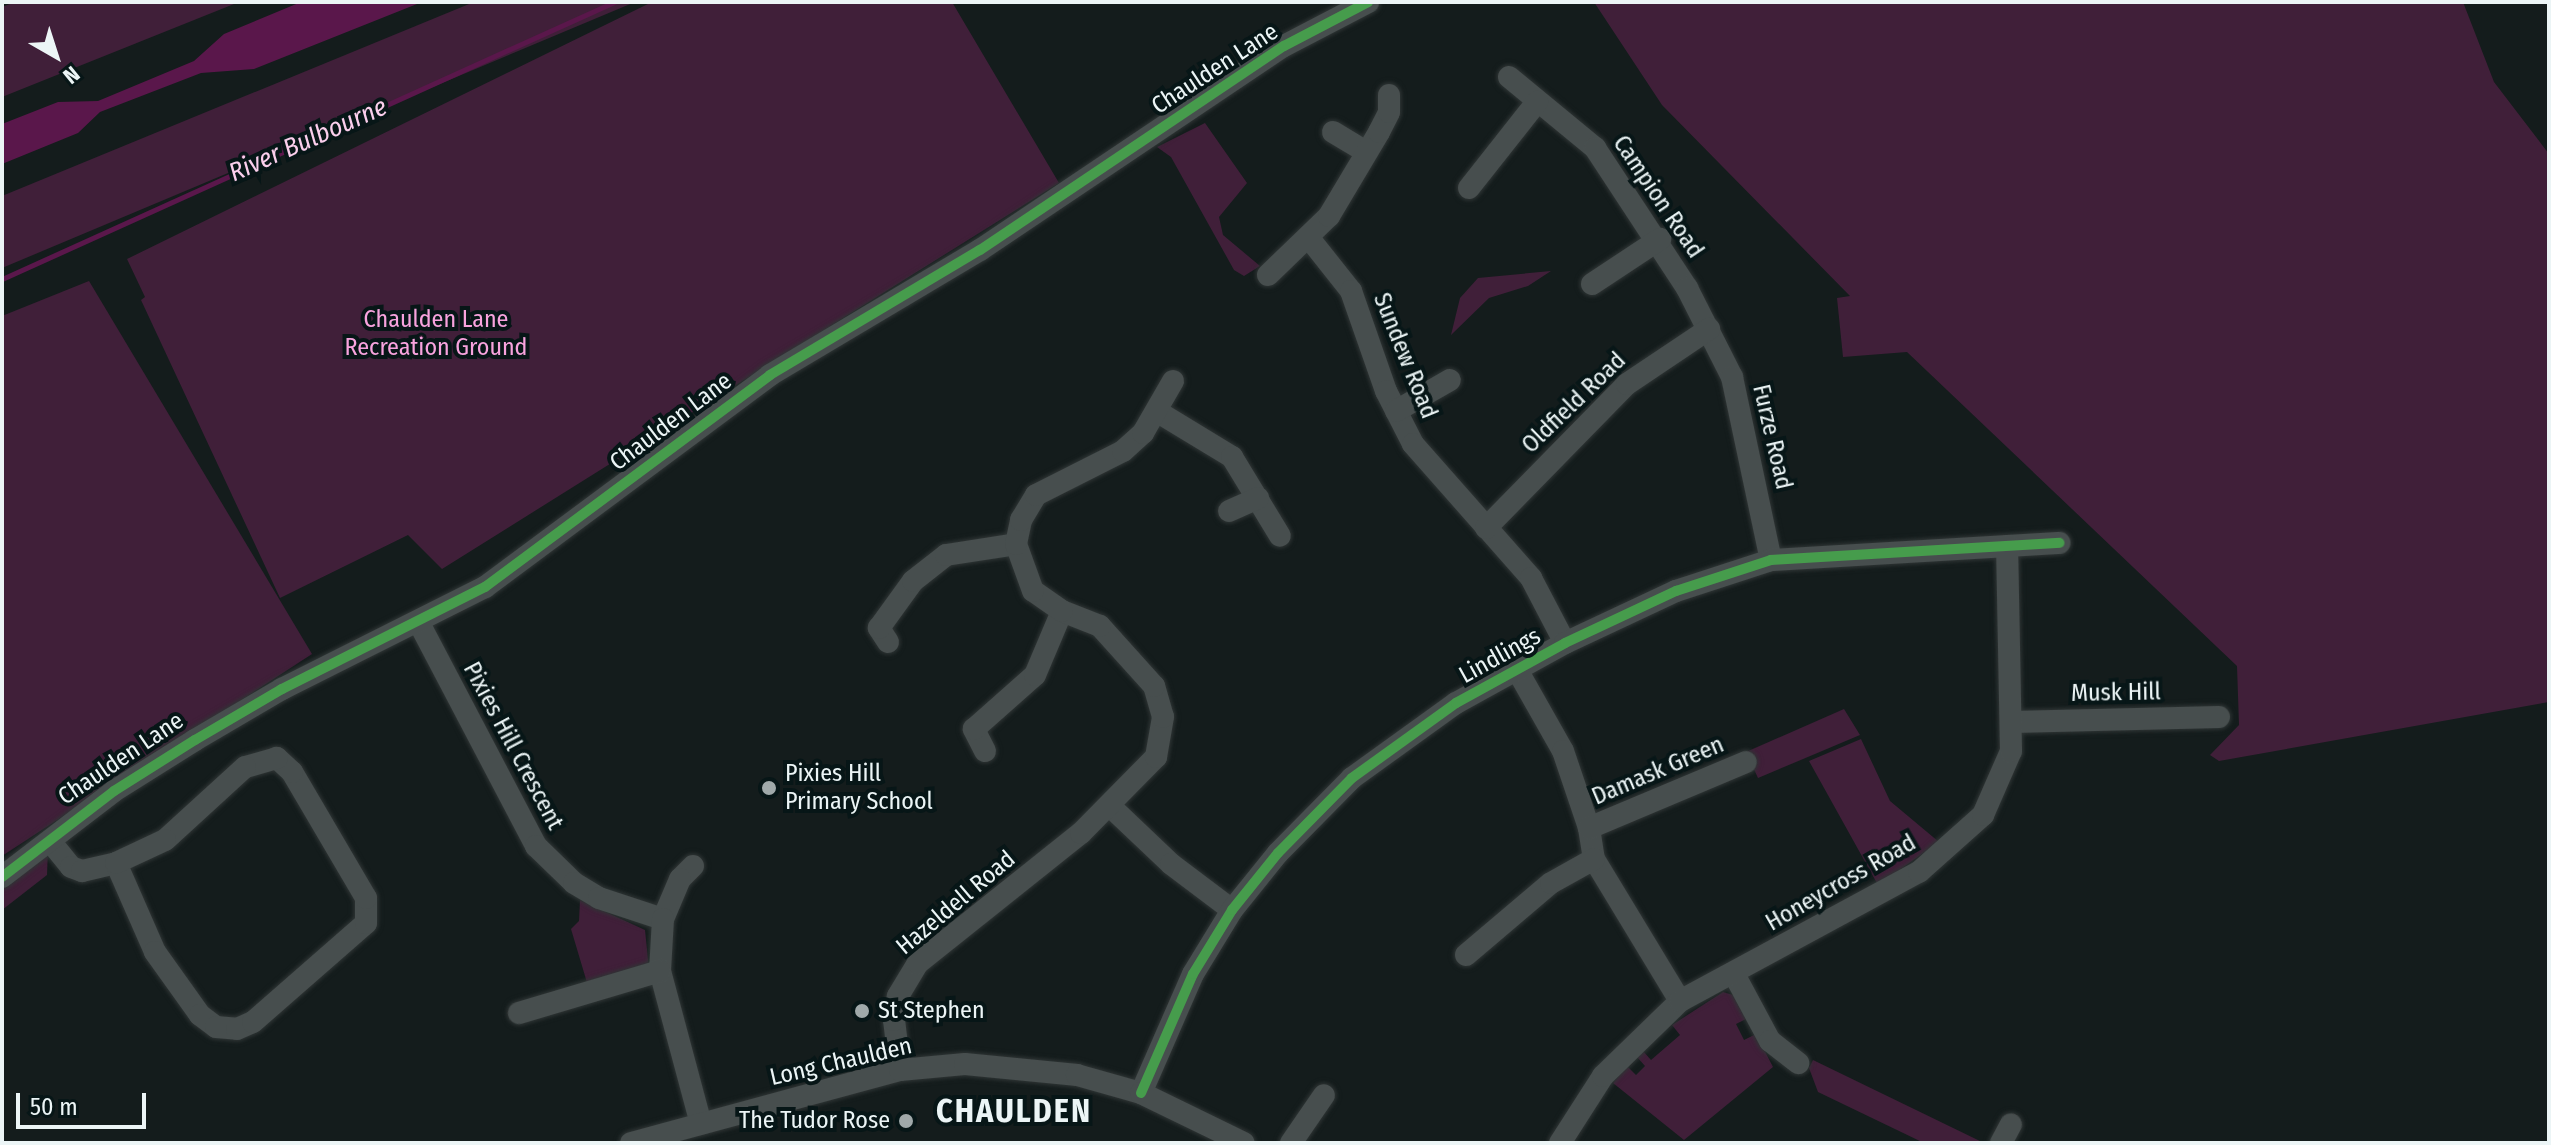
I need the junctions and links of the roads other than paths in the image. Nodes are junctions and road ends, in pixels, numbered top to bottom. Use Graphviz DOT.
graph roads {
  1 [pos="1368,2"];
  2 [pos="1509,77"];
  3 [pos="1389,95"];
  4 [pos="1537,102"];
  5 [pos="1333,132"];
  6 [pos="1366,152"];
  7 [pos="1469,188"];
  8 [pos="1309,238"];
  9 [pos="1660,239"];
  10 [pos="1268,275"];
  11 [pos="1592,284"];
  12 [pos="1709,329"];
  13 [pos="1450,380"];
  14 [pos="1173,381"];
  15 [pos="1396,411"];
  16 [pos="1158,412"];
  17 [pos="1258,498"];
  18 [pos="1229,511"];
  19 [pos="1486,528"];
  20 [pos="1280,536"];
  21 [pos="2059,543"];
  22 [pos="1016,544"];
  23 [pos="2007,546"];
  24 [pos="1771,560"];
  25 [pos="1062,611"];
  26 [pos="419,623"];
  27 [pos="888,642"];
  28 [pos="1565,643"];
  29 [pos="1516,668"];
  30 [pos="2219,717"];
  31 [pos="2013,722"];
  32 [pos="985,751"];
  33 [pos="1746,762"];
  34 [pos="1111,807"];
  35 [pos="1589,828"];
  36 [pos="50,841"];
  37 [pos="1594,859"];
  38 [pos="116,863"];
  39 [pos="693,866"];
  40 [pos="2,877"];
  41 [pos="1232,910"];
  42 [pos="663,919"];
  43 [pos="1466,955"];
  44 [pos="660,971"];
  45 [pos="1734,974"];
  46 [pos="1680,1001"];
  47 [pos="519,1013"];
  48 [pos="1798,1063"];
  49 [pos="900,1070"];
  50 [pos="1141,1093"];
  51 [pos="1324,1095"];
  52 [pos="701,1124"];
  53 [pos="657,1140"];
  54 [pos="631,1143"];
  55 [pos="1244,1143"];
  56 [pos="1291,1143"];
  57 [pos="1560,1143"];
  1 -- 26 [label="street, Chaulden Lane"];
  2 -- 4 [label="street, Campion Road"];
  3 -- 6 [label="street"];
  4 -- 7 [label="street"];
  4 -- 9 [label="street, Campion Road"];
  5 -- 6 [label="street"];
  6 -- 8 [label="street"];
  8 -- 10 [label="street"];
  8 -- 15 [label="street, Sundew Road"];
  9 -- 11 [label="street"];
  9 -- 12 [label="street, Campion Road"];
  12 -- 19 [label="street, Oldfield Road"];
  12 -- 24 [label="street, Furze Road"];
  13 -- 15 [label="street"];
  14 -- 16 [label="street"];
  15 -- 19 [label="street, Sundew Road"];
  16 -- 17 [label="street"];
  16 -- 22 [label="street"];
  17 -- 18 [label="street"];
  17 -- 20 [label="street"];
  19 -- 28 [label="street, Sundew Road"];
  21 -- 23 [label="street, Lindlings"];
  22 -- 25 [label="street, Hazeldell Road"];
  22 -- 27 [label="street"];
  23 -- 24 [label="street, Lindlings"];
  23 -- 31 [label="street, Honeycross Road"];
  24 -- 28 [label="street, Lindlings"];
  25 -- 32 [label="street"];
  25 -- 34 [label="street, Hazeldell Road"];
  26 -- 36 [label="street, Chaulden Lane"];
  26 -- 42 [label="street, Pixies Hill Crescent"];
  28 -- 29 [label="street, Lindlings"];
  29 -- 35 [label="street"];
  29 -- 41 [label="street, Lindlings"];
  30 -- 31 [label="street, Musk Hill"];
  31 -- 45 [label="street, Honeycross Road"];
  33 -- 35 [label="street, Damask Green"];
  34 -- 41 [label="street"];
  34 -- 49 [label="street, Hazeldell Road"];
  35 -- 37 [label="street"];
  36 -- 38 [label="street"];
  36 -- 40 [label="street, Chaulden Lane"];
  37 -- 43 [label="street"];
  37 -- 46 [label="street"];
  38 -- 38 [label="street"];
  39 -- 42 [label="street"];
  41 -- 50 [label="street, Lindlings"];
  42 -- 44 [label="street"];
  44 -- 47 [label="street"];
  44 -- 52 [label="street"];
  45 -- 46 [label="street, Honeycross Road"];
  45 -- 48 [label="street"];
  46 -- 57 [label="street, Honeycross Road"];
  49 -- 50 [label="street, Long Chaulden"];
  49 -- 52 [label="street, Long Chaulden"];
  50 -- 55 [label="street, Long Chaulden"];
  51 -- 56 [label="street"];
  52 -- 53 [label="street, Long Chaulden"];
  53 -- 54 [label="street, Long Chaulden"];
}
